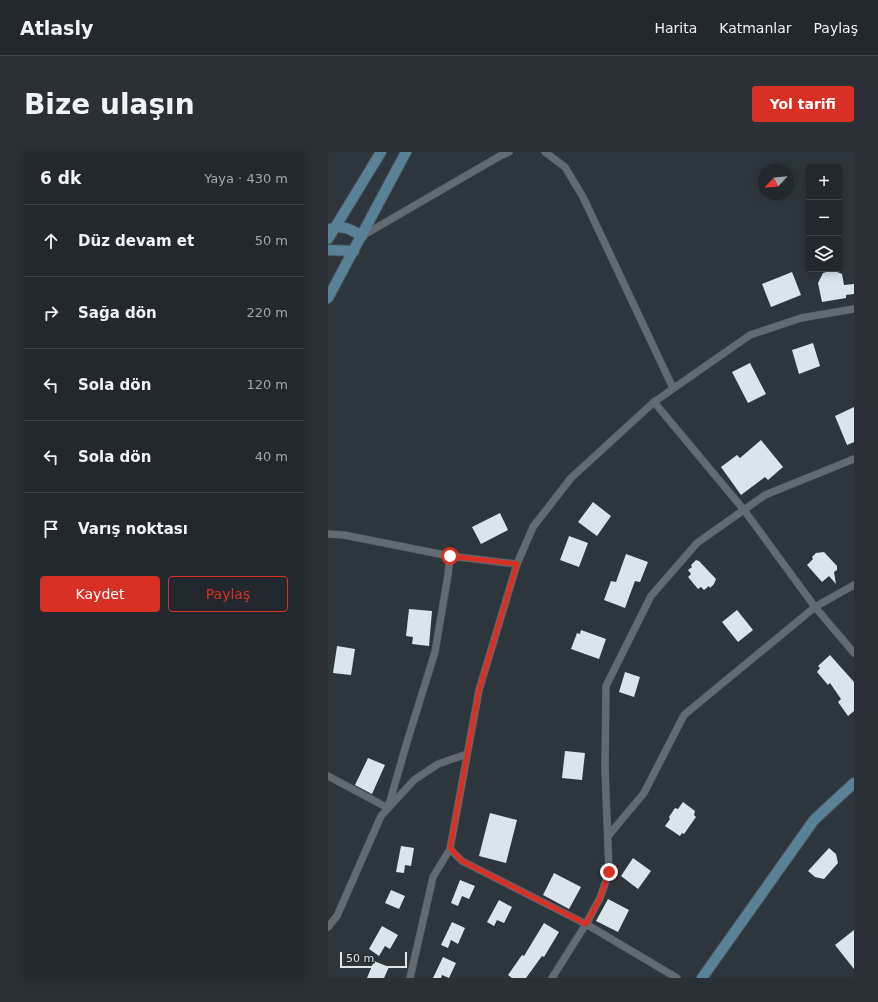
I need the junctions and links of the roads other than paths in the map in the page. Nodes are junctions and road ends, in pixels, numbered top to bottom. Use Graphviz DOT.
graph roads {
  1 [pos="381,152"];
  2 [pos="406,152"];
  3 [pos="509,152"];
  4 [pos="545,152"];
  5 [pos="332,229"];
  6 [pos="362,236"];
  7 [pos="328,239"];
  8 [pos="328,250"];
  9 [pos="354,251"];
  10 [pos="328,298"];
  11 [pos="854,309"];
  12 [pos="673,388"];
  13 [pos="654,402"];
  14 [pos="854,459"];
  15 [pos="744,510"];
  16 [pos="328,534"];
  17 [pos="450,556"];
  18 [pos="517,564"];
  19 [pos="854,585"];
  20 [pos="816,606"];
  21 [pos="854,653"];
  22 [pos="467,754"];
  23 [pos="328,776"];
  24 [pos="854,784"];
  25 [pos="388,808"];
  26 [pos="608,836"];
  27 [pos="450,848"];
  28 [pos="586,924"];
  29 [pos="328,927"];
  30 [pos="410,978"];
  31 [pos="552,978"];
  32 [pos="677,978"];
  33 [pos="702,978"];
  1 -- 5 [label="street"];
  2 -- 6 [label="street"];
  3 -- 6 [label="street"];
  4 -- 12 [label="street"];
  5 -- 6 [label="street"];
  5 -- 7 [label="street"];
  6 -- 9 [label="street"];
  8 -- 9 [label="street"];
  9 -- 10 [label="street"];
  11 -- 12 [label="street"];
  12 -- 13 [label="street"];
  13 -- 15 [label="street"];
  13 -- 18 [label="street"];
  14 -- 15 [label="street"];
  15 -- 20 [label="street"];
  15 -- 26 [label="street"];
  16 -- 17 [label="street"];
  17 -- 18 [label="street"];
  17 -- 25 [label="street"];
  18 -- 22 [label="street"];
  19 -- 20 [label="street"];
  20 -- 21 [label="street"];
  20 -- 26 [label="street"];
  22 -- 25 [label="street"];
  22 -- 27 [label="street"];
  23 -- 25 [label="street"];
  24 -- 33 [label="street"];
  25 -- 29 [label="street"];
  26 -- 28 [label="street"];
  27 -- 28 [label="street"];
  27 -- 30 [label="street"];
  28 -- 31 [label="street"];
  28 -- 32 [label="street"];
}
